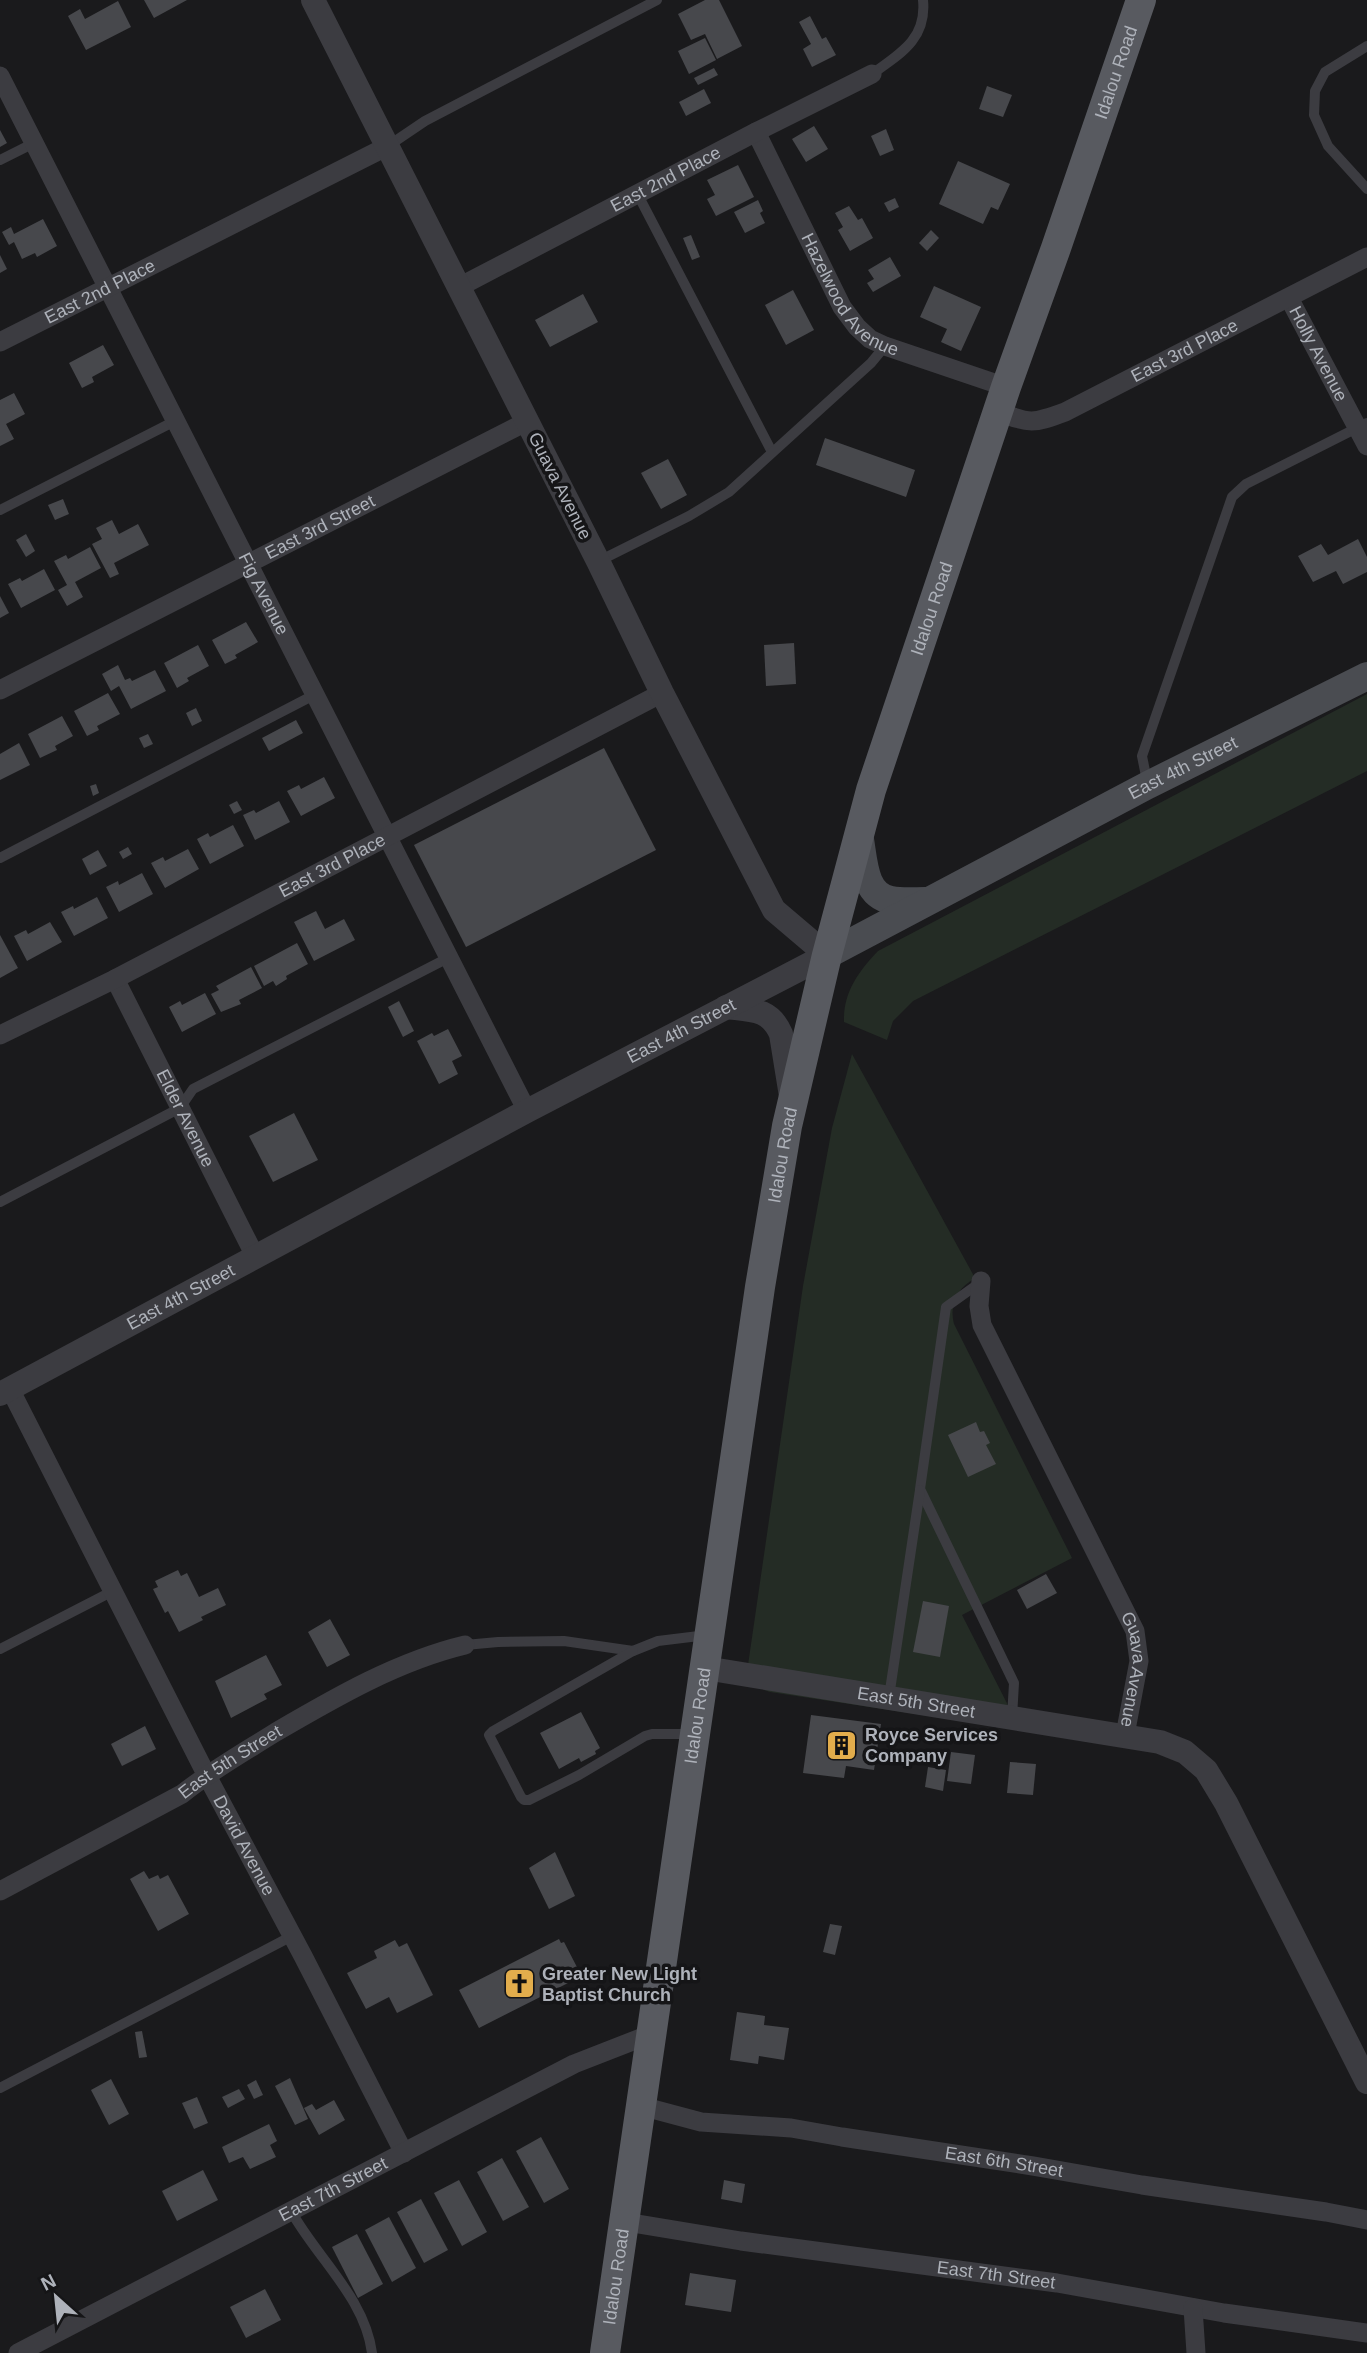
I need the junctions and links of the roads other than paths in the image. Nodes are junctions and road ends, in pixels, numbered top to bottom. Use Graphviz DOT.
graph roads {
  1 [pos="313,0"];
  2 [pos="657,0"];
  3 [pos="923,0"];
  4 [pos="1141,0"];
  5 [pos="1367,46"];
  6 [pos="872,74"];
  7 [pos="0,76"];
  8 [pos="756,132"];
  9 [pos="34,143"];
  10 [pos="388,146"];
  11 [pos="0,160"];
  12 [pos="1367,189"];
  13 [pos="638,194"];
  14 [pos="1367,257"];
  15 [pos="107,287"];
  16 [pos="459,287"];
  17 [pos="1289,298"];
  18 [pos="0,342"];
  19 [pos="885,346"];
  20 [pos="1002,400"];
  21 [pos="175,421"];
  22 [pos="528,421"];
  23 [pos="1362,425"];
  24 [pos="1367,446"];
  25 [pos="772,452"];
  26 [pos="0,510"];
  27 [pos="598,561"];
  28 [pos="248,564"];
  29 [pos="1367,676"];
  30 [pos="0,690"];
  31 [pos="662,693"];
  32 [pos="314,695"];
  33 [pos="1148,785"];
  34 [pos="859,834"];
  35 [pos="386,837"];
  36 [pos="0,858"];
  37 [pos="928,901"];
  38 [pos="827,955"];
  39 [pos="448,958"];
  40 [pos="114,978"];
  41 [pos="726,1007"];
  42 [pos="0,1035"];
  43 [pos="792,1104"];
  44 [pos="180,1108"];
  45 [pos="527,1111"];
  46 [pos="0,1202"];
  47 [pos="256,1258"];
  48 [pos="981,1281"];
  49 [pos="5,1391"];
  50 [pos="920,1489"];
  51 [pos="113,1591"];
  52 [pos="709,1635"];
  53 [pos="466,1645"];
  54 [pos="0,1649"];
  55 [pos="633,1651"];
  56 [pos="705,1668"];
  57 [pos="889,1697"];
  58 [pos="1012,1717"];
  59 [pos="696,1734"];
  60 [pos="1125,1735"];
  61 [pos="206,1774"];
  62 [pos="0,1891"];
  63 [pos="292,1936"];
  64 [pos="651,2034"];
  65 [pos="1367,2082"];
  66 [pos="0,2088"];
  67 [pos="641,2106"];
  68 [pos="404,2153"];
  69 [pos="291,2211"];
  70 [pos="1367,2220"];
  71 [pos="625,2222"];
  72 [pos="1193,2308"];
  73 [pos="1367,2333"];
  74 [pos="18,2353"];
  75 [pos="372,2353"];
  76 [pos="606,2353"];
  77 [pos="1196,2353"];
  1 -- 10 [label="street, Guava Avenue"];
  2 -- 10 [label="lane"];
  3 -- 6 [label="lane"];
  4 -- 20 [label="main road, Idalou Road"];
  5 -- 12 [label="lane"];
  6 -- 8 [label="street, East 2nd Place"];
  7 -- 9 [label="street, Fig Avenue"];
  8 -- 13 [label="street, East 2nd Place"];
  8 -- 19 [label="street, Hazelwood Avenue"];
  9 -- 11 [label="lane"];
  9 -- 15 [label="street, Fig Avenue"];
  10 -- 15 [label="street, East 2nd Place"];
  10 -- 16 [label="street, Guava Avenue"];
  13 -- 16 [label="street, East 2nd Place"];
  13 -- 25 [label="lane"];
  14 -- 17 [label="street, East 3rd Place"];
  15 -- 18 [label="street, East 2nd Place"];
  15 -- 21 [label="street, Fig Avenue"];
  16 -- 22 [label="street, Guava Avenue"];
  17 -- 20 [label="street, East 3rd Place"];
  17 -- 23 [label="street, Holly Avenue"];
  19 -- 20 [label="street, Hazelwood Avenue"];
  19 -- 25 [label="lane"];
  20 -- 34 [label="main road, Idalou Road"];
  21 -- 26 [label="lane"];
  21 -- 28 [label="street, Fig Avenue"];
  22 -- 27 [label="street, Guava Avenue"];
  22 -- 28 [label="street, East 3rd Street"];
  23 -- 24 [label="street, Holly Avenue"];
  23 -- 33 [label="lane"];
  25 -- 27 [label="lane"];
  27 -- 31 [label="street, Guava Avenue"];
  28 -- 30 [label="street, East 3rd Street"];
  28 -- 32 [label="street, Fig Avenue"];
  29 -- 33 [label="main road, East 4th Street"];
  31 -- 35 [label="street, East 3rd Place"];
  31 -- 38 [label="street, Guava Avenue"];
  32 -- 35 [label="street, Fig Avenue"];
  32 -- 36 [label="lane"];
  33 -- 37 [label="main road, East 4th Street"];
  34 -- 37 [label="main road"];
  34 -- 38 [label="main road, Idalou Road"];
  35 -- 39 [label="street, Fig Avenue"];
  35 -- 40 [label="street, East 3rd Place"];
  37 -- 38 [label="main road, East 4th Street"];
  38 -- 41 [label="street, East 4th Street"];
  38 -- 43 [label="main road, Idalou Road"];
  39 -- 44 [label="lane"];
  39 -- 45 [label="street, Fig Avenue"];
  40 -- 42 [label="street, East 3rd Place"];
  40 -- 44 [label="street, Elder Avenue"];
  41 -- 43 [label="street"];
  41 -- 45 [label="street, East 4th Street"];
  43 -- 52 [label="main road, Idalou Road"];
  44 -- 46 [label="lane"];
  44 -- 47 [label="street, Elder Avenue"];
  45 -- 47 [label="street, East 4th Street"];
  47 -- 49 [label="street, East 4th Street"];
  48 -- 50 [label="lane"];
  48 -- 60 [label="street, Guava Avenue"];
  49 -- 51 [label="street, David Avenue"];
  50 -- 57 [label="lane"];
  50 -- 58 [label="lane"];
  51 -- 54 [label="lane"];
  51 -- 61 [label="street, David Avenue"];
  52 -- 55 [label="lane"];
  52 -- 56 [label="main road, Idalou Road"];
  53 -- 55 [label="lane"];
  53 -- 61 [label="street, East 5th Street"];
  55 -- 59 [label="lane"];
  56 -- 57 [label="street, East 5th Street"];
  56 -- 59 [label="main road, Idalou Road"];
  57 -- 58 [label="street, East 5th Street"];
  58 -- 60 [label="street, East 5th Street"];
  59 -- 64 [label="main road, Idalou Road"];
  60 -- 65 [label="street, Guava Avenue"];
  61 -- 62 [label="street, East 5th Street"];
  61 -- 63 [label="street, David Avenue"];
  63 -- 66 [label="lane"];
  63 -- 68 [label="street, David Avenue"];
  64 -- 67 [label="main road, Idalou Road"];
  64 -- 68 [label="street, East 7th Street"];
  67 -- 70 [label="street, East 6th Street"];
  67 -- 71 [label="main road, Idalou Road"];
  68 -- 69 [label="street, East 7th Street"];
  69 -- 74 [label="street, East 7th Street"];
  69 -- 75 [label="lane"];
  71 -- 72 [label="street, East 7th Street"];
  71 -- 76 [label="main road, Idalou Road"];
  72 -- 73 [label="street, East 7th Street"];
  72 -- 77 [label="street"];
}
